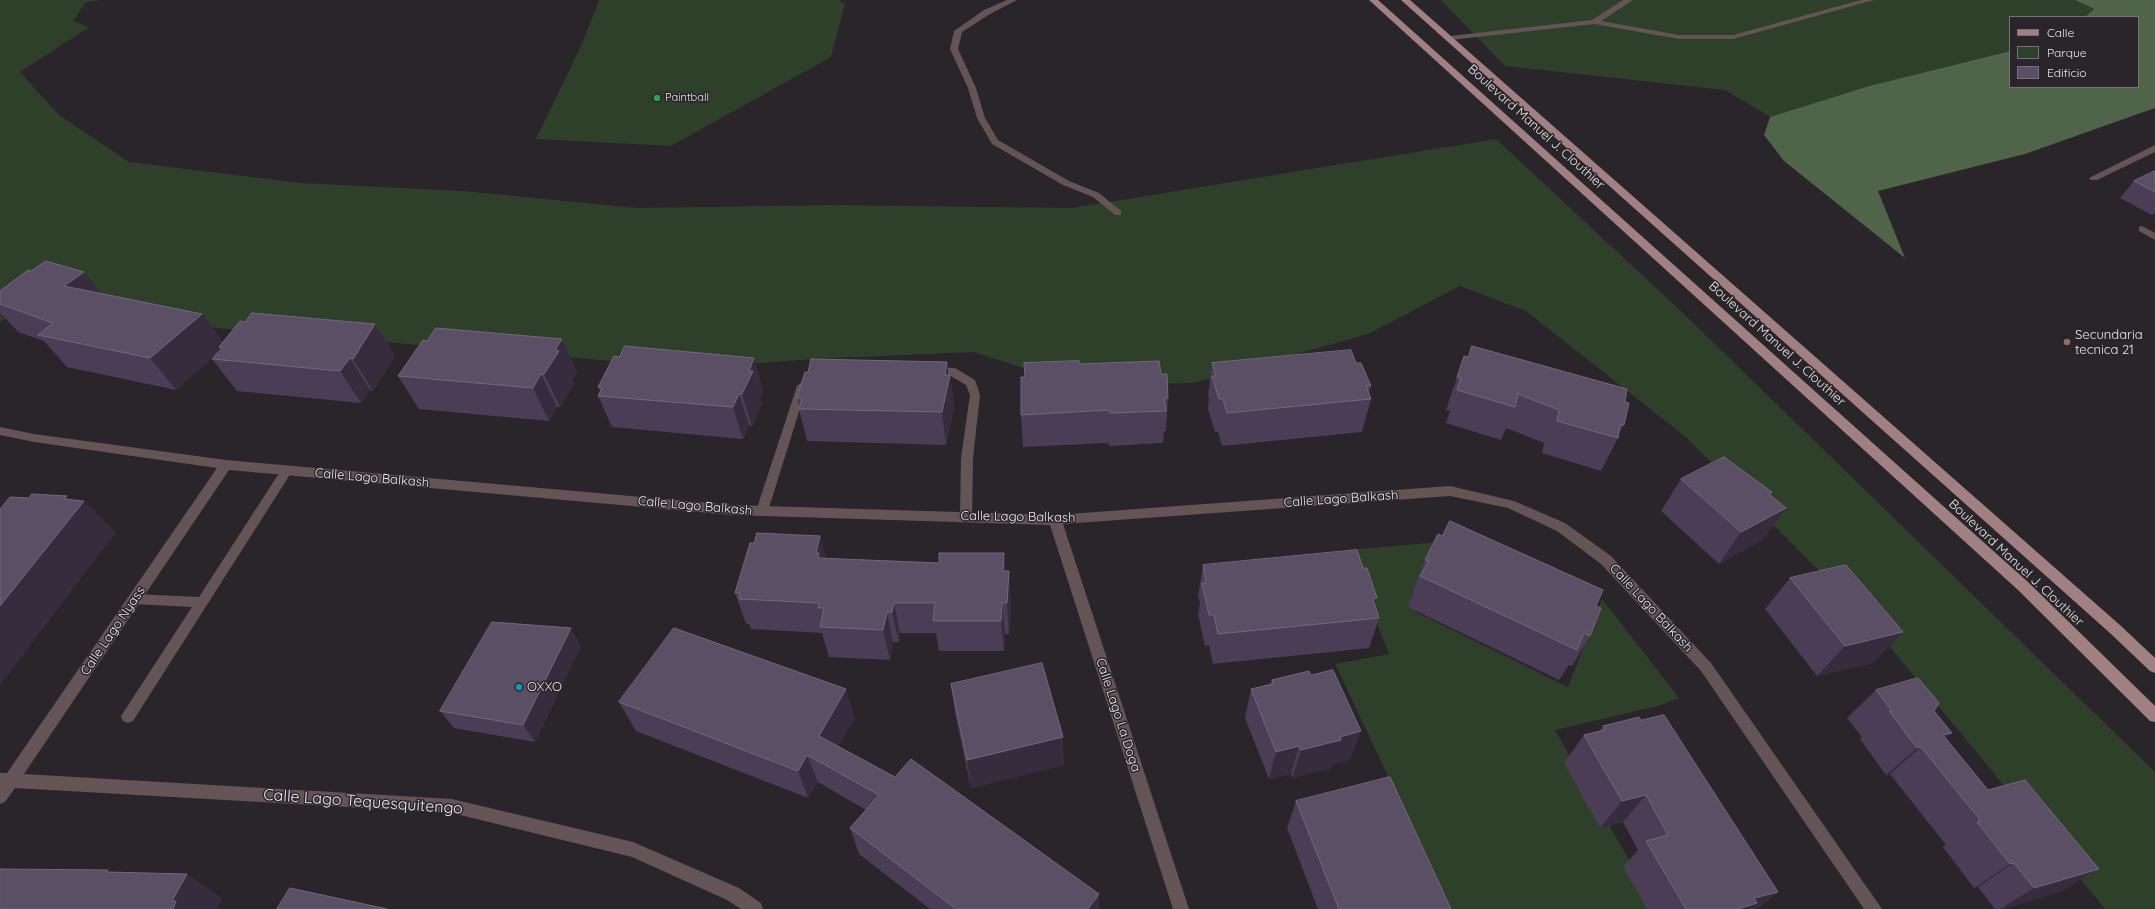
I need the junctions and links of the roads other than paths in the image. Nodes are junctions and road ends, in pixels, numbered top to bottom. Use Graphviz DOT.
graph roads {
  1 [pos="1013,0"];
  2 [pos="1373,0"];
  3 [pos="1405,0"];
  4 [pos="1629,0"];
  5 [pos="1870,0"];
  6 [pos="1594,22"];
  7 [pos="1450,38"];
  8 [pos="2155,148"];
  9 [pos="2094,178"];
  10 [pos="1118,213"];
  11 [pos="2142,229"];
  12 [pos="2155,237"];
  13 [pos="920,370"];
  14 [pos="811,378"];
  15 [pos="0,431"];
  16 [pos="226,465"];
  17 [pos="287,470"];
  18 [pos="762,511"];
  19 [pos="966,517"];
  20 [pos="1055,520"];
  21 [pos="134,599"];
  22 [pos="203,602"];
  23 [pos="2155,667"];
  24 [pos="2155,716"];
  25 [pos="128,717"];
  26 [pos="5,780"];
  27 [pos="0,797"];
  28 [pos="755,909"];
  29 [pos="1181,909"];
  30 [pos="1874,909"];
  1 -- 10 [label="lane"];
  2 -- 24 [label="main road, Boulevard Manuel J. Clouthier"];
  3 -- 7 [label="main road, Boulevard Manuel J. Clouthier"];
  4 -- 6 [label="street"];
  5 -- 6 [label="street"];
  6 -- 7 [label="street"];
  7 -- 23 [label="main road, Boulevard Manuel J. Clouthier"];
  8 -- 9 [label="street"];
  11 -- 12 [label="lane"];
  13 -- 19 [label="lane"];
  14 -- 18 [label="lane"];
  15 -- 16 [label="street, Calle Lago Balkash"];
  16 -- 17 [label="street, Calle Lago Balkash"];
  16 -- 21 [label="street, Calle Lago Nyass"];
  17 -- 18 [label="street, Calle Lago Balkash"];
  17 -- 22 [label="lane"];
  18 -- 19 [label="street, Calle Lago Balkash"];
  19 -- 20 [label="street, Calle Lago Balkash"];
  20 -- 29 [label="street, Calle Lago La Doga"];
  20 -- 30 [label="street, Calle Lago Balkash"];
  21 -- 22 [label="lane"];
  21 -- 26 [label="street, Calle Lago Nyass"];
  22 -- 25 [label="lane"];
  26 -- 27 [label="street, Calle Lago Nyass"];
  26 -- 28 [label="street, Calle Lago Tequesquitengo"];
}
